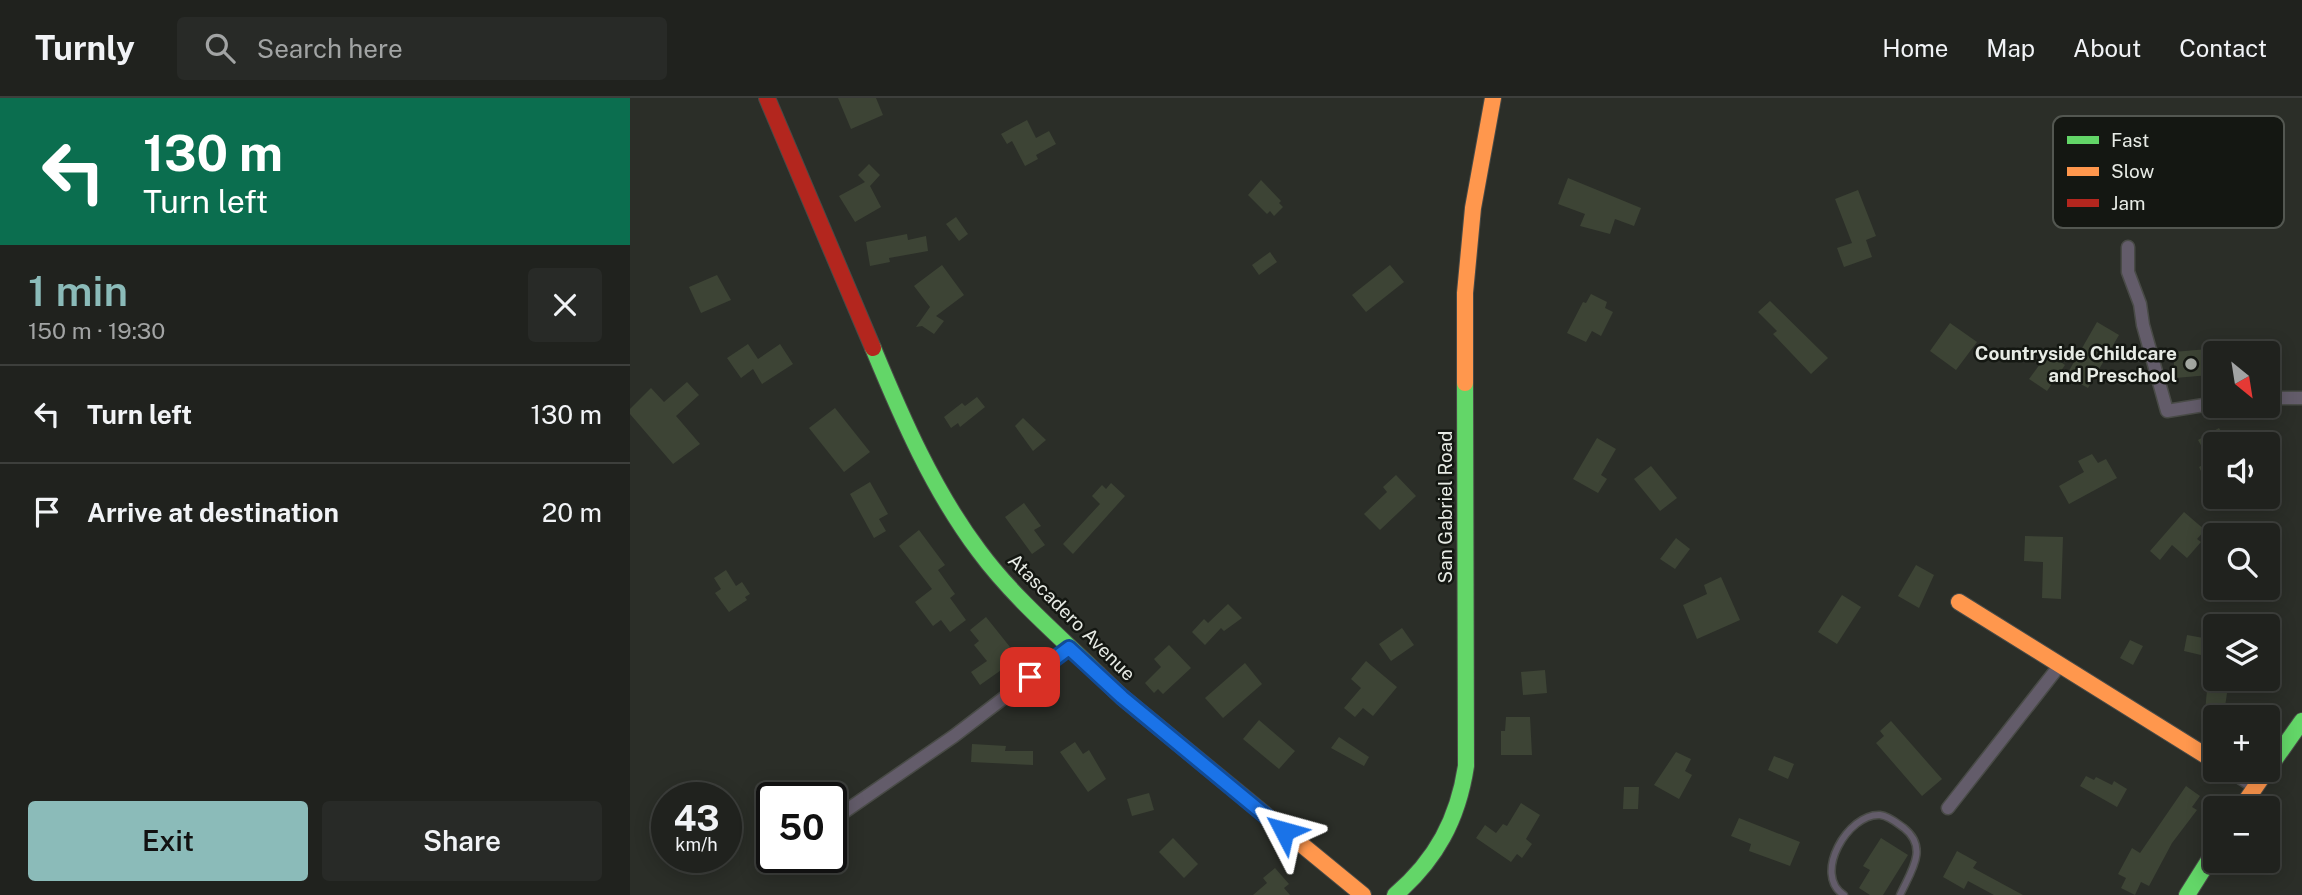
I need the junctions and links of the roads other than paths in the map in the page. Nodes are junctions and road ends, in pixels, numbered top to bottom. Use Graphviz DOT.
graph roads {
  1 [pos="767,98"];
  2 [pos="1493,98"];
  3 [pos="2128,247"];
  4 [pos="2280,398"];
  5 [pos="2302,398"];
  6 [pos="2203,405"];
  7 [pos="1959,602"];
  8 [pos="1069,648"];
  9 [pos="2060,665"];
  10 [pos="2302,721"];
  11 [pos="2280,753"];
  12 [pos="2203,754"];
  13 [pos="2247,782"];
  14 [pos="2259,782"];
  15 [pos="2255,787"];
  16 [pos="2249,796"];
  17 [pos="1948,807"];
  18 [pos="847,810"];
  19 [pos="2203,870"];
  20 [pos="1363,895"];
  21 [pos="1395,895"];
  22 [pos="1844,895"];
  23 [pos="1900,895"];
  24 [pos="2187,895"];
  1 -- 8 [label="street, Atascadero Avenue"];
  2 -- 21 [label="street, San Gabriel Road"];
  3 -- 6 [label="street"];
  4 -- 5 [label="street"];
  7 -- 9 [label="street"];
  8 -- 18 [label="street"];
  8 -- 20 [label="street, Atascadero Avenue"];
  9 -- 12 [label="street"];
  9 -- 17 [label="street"];
  10 -- 11 [label="street"];
  13 -- 15 [label="street"];
  14 -- 15 [label="street"];
  15 -- 16 [label="street"];
  19 -- 24 [label="street"];
  22 -- 23 [label="lane"];
}
